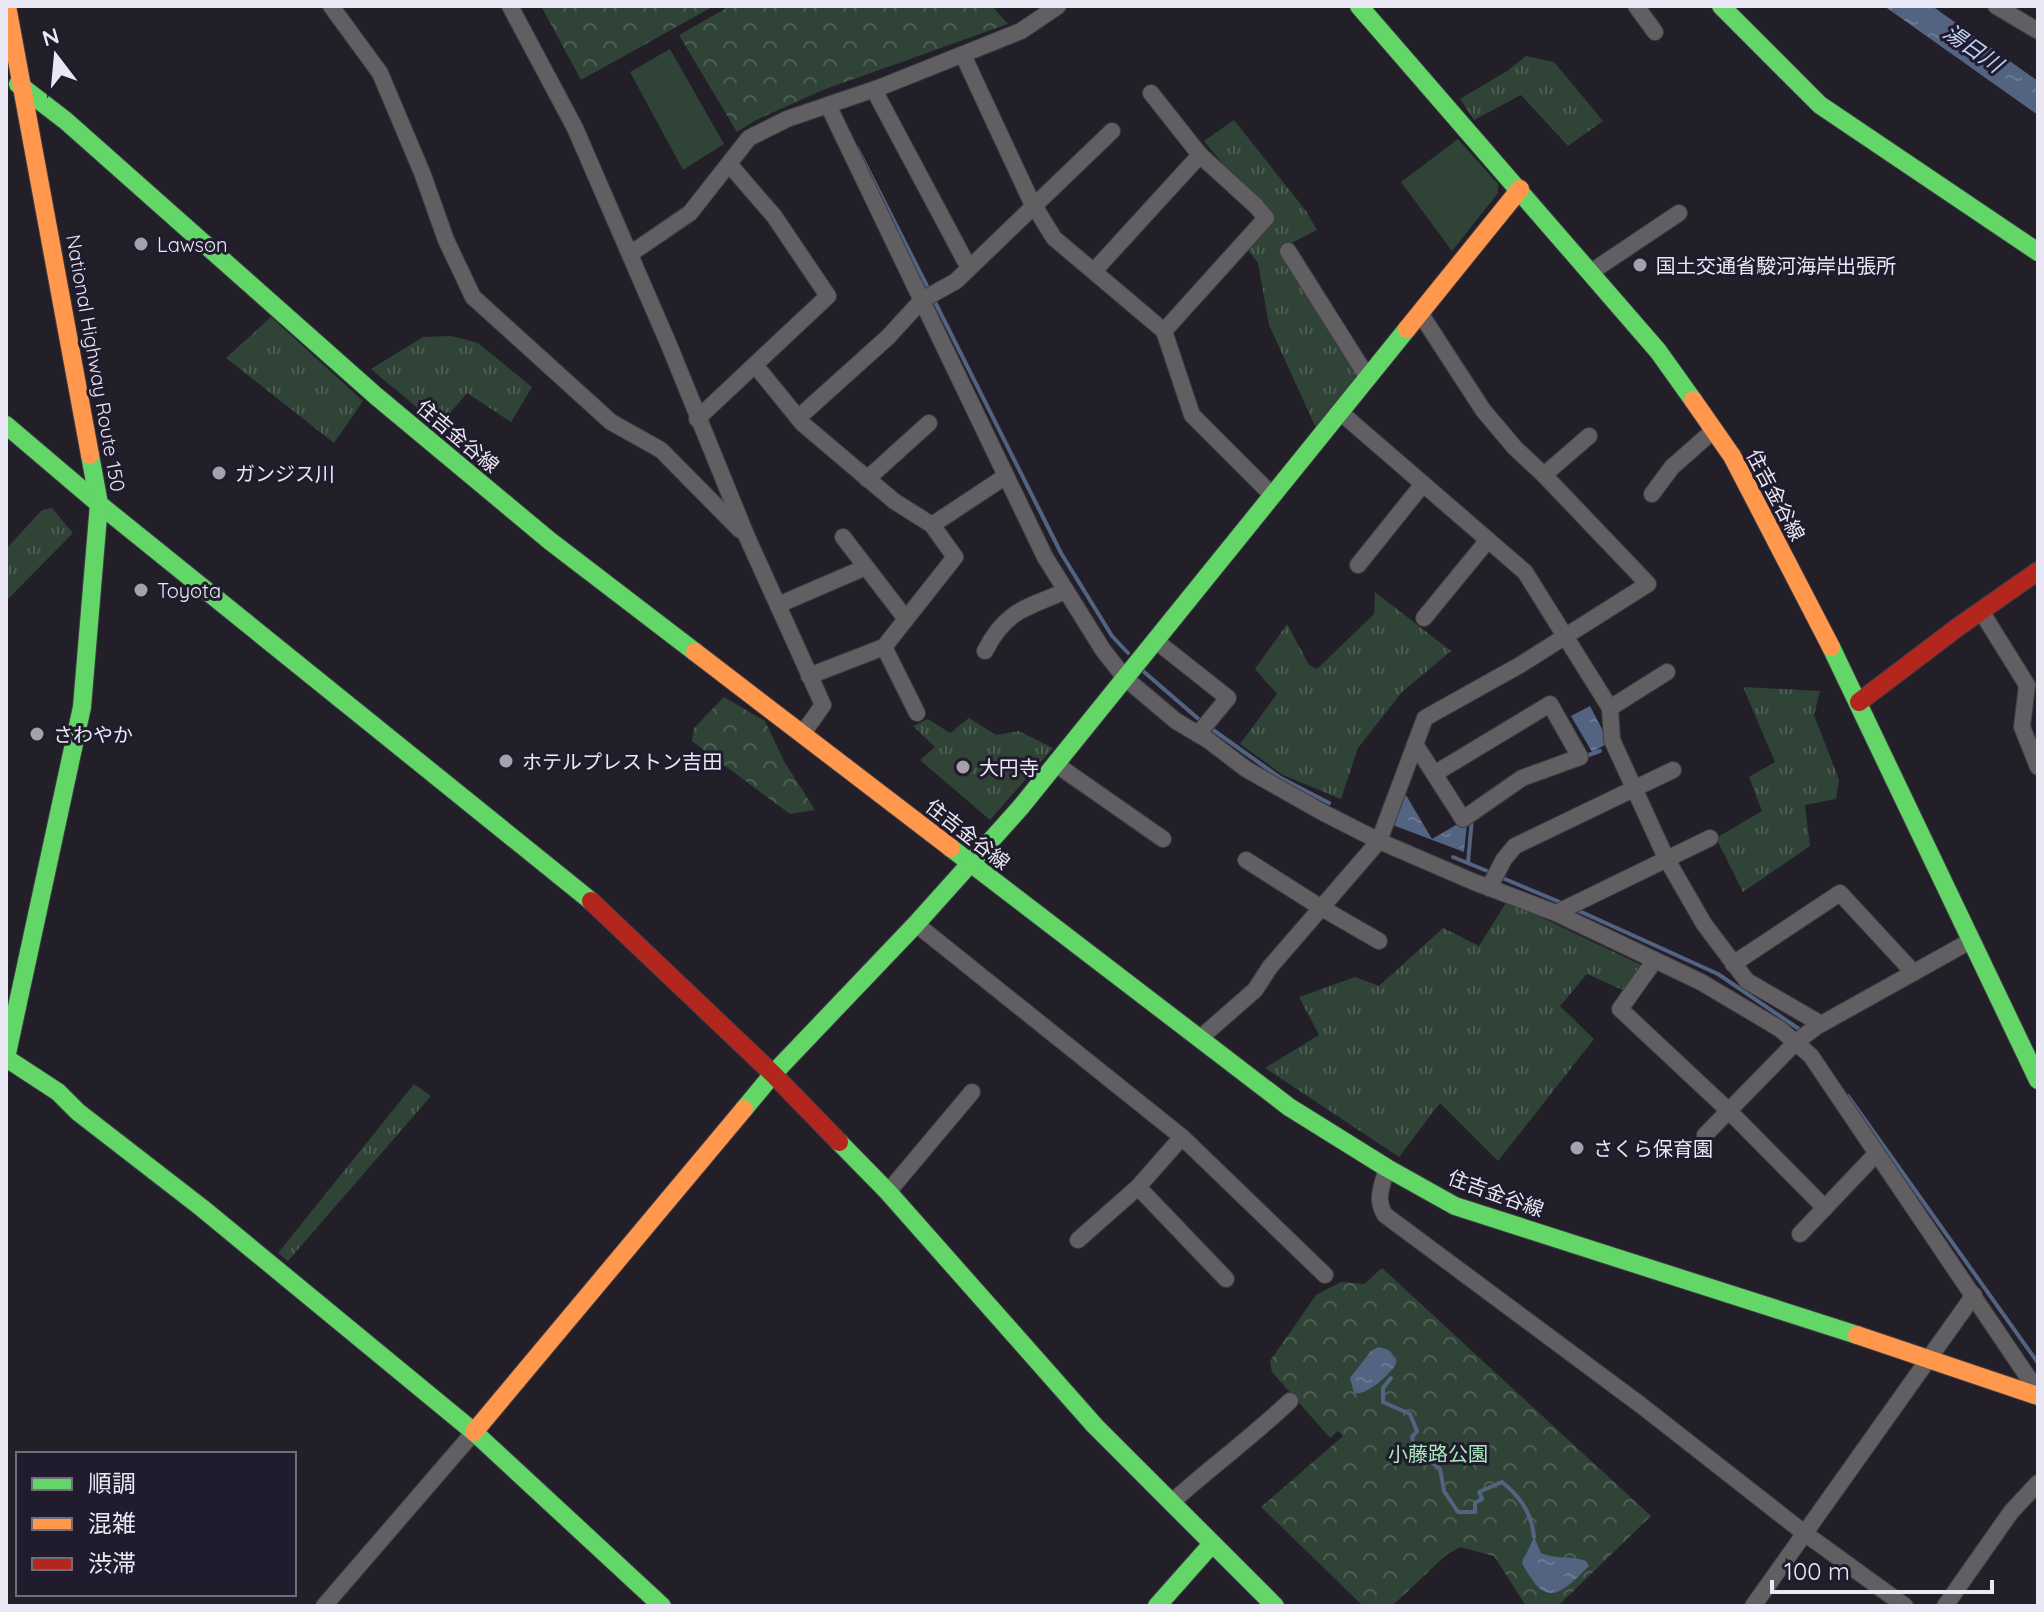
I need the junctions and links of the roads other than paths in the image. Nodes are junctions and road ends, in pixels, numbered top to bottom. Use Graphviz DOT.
graph roads {
  1 [pos="7,6"];
  2 [pos="331,6"];
  3 [pos="510,6"];
  4 [pos="1058,6"];
  5 [pos="1359,6"];
  6 [pos="1636,6"];
  7 [pos="1721,6"];
  8 [pos="1996,6"];
  9 [pos="2038,31"];
  10 [pos="1655,32"];
  11 [pos="963,55"];
  12 [pos="6,74"];
  13 [pos="23,88"];
  14 [pos="874,90"];
  15 [pos="1151,93"];
  16 [pos="828,105"];
  17 [pos="1112,131"];
  18 [pos="1200,155"];
  19 [pos="729,164"];
  20 [pos="1520,189"];
  21 [pos="1034,205"];
  22 [pos="1679,213"];
  23 [pos="1288,251"];
  24 [pos="2038,252"];
  25 [pos="630,254"];
  26 [pos="969,268"];
  27 [pos="1094,271"];
  28 [pos="1591,272"];
  29 [pos="922,300"];
  30 [pos="1420,313"];
  31 [pos="1164,331"];
  32 [pos="755,365"];
  33 [pos="1368,378"];
  34 [pos="1340,412"];
  35 [pos="798,418"];
  36 [pos="697,419"];
  37 [pos="929,423"];
  38 [pos="6,425"];
  39 [pos="1714,430"];
  40 [pos="1589,436"];
  41 [pos="1544,475"];
  42 [pos="1006,476"];
  43 [pos="867,479"];
  44 [pos="1423,484"];
  45 [pos="1652,494"];
  46 [pos="1273,496"];
  47 [pos="99,504"];
  48 [pos="932,525"];
  49 [pos="747,537"];
  50 [pos="843,537"];
  51 [pos="1488,540"];
  52 [pos="1358,565"];
  53 [pos="866,567"];
  54 [pos="2038,571"];
  55 [pos="1066,591"];
  56 [pos="778,605"];
  57 [pos="1981,611"];
  58 [pos="1424,618"];
  59 [pos="906,619"];
  60 [pos="1564,638"];
  61 [pos="1156,641"];
  62 [pos="884,647"];
  63 [pos="985,651"];
  64 [pos="1667,672"];
  65 [pos="809,676"];
  66 [pos="1125,678"];
  67 [pos="1859,702"];
  68 [pos="1610,708"];
  69 [pos="917,713"];
  70 [pos="1201,730"];
  71 [pos="803,733"];
  72 [pos="1415,744"];
  73 [pos="1057,765"];
  74 [pos="2038,767"];
  75 [pos="1673,770"];
  76 [pos="1434,774"];
  77 [pos="1634,789"];
  78 [pos="1710,838"];
  79 [pos="1163,839"];
  80 [pos="1379,841"];
  81 [pos="1666,858"];
  82 [pos="1246,860"];
  83 [pos="970,864"];
  84 [pos="1490,886"];
  85 [pos="1320,907"];
  86 [pos="1557,912"];
  87 [pos="916,924"];
  88 [pos="1972,940"];
  89 [pos="1379,941"];
  90 [pos="1655,960"];
  91 [pos="1733,964"];
  92 [pos="1913,972"];
  93 [pos="1818,1026"];
  94 [pos="1199,1039"];
  95 [pos="1798,1040"];
  96 [pos="6,1058"];
  97 [pos="773,1074"];
  98 [pos="2038,1080"];
  99 [pos="972,1092"];
  100 [pos="1729,1111"];
  101 [pos="1705,1135"];
  102 [pos="1182,1137"];
  103 [pos="1876,1154"];
  104 [pos="1387,1168"];
  105 [pos="1138,1187"];
  106 [pos="888,1192"];
  107 [pos="1825,1208"];
  108 [pos="1800,1234"];
  109 [pos="1078,1240"];
  110 [pos="1325,1275"];
  111 [pos="1226,1279"];
  112 [pos="1974,1295"];
  113 [pos="1930,1358"];
  114 [pos="2038,1394"];
  115 [pos="1290,1401"];
  116 [pos="474,1432"];
  117 [pos="2038,1483"];
  118 [pos="1172,1502"];
  119 [pos="1803,1532"];
  120 [pos="1212,1544"];
  121 [pos="324,1606"];
  122 [pos="662,1606"];
  123 [pos="1157,1606"];
  124 [pos="1275,1606"];
  125 [pos="1753,1606"];
  126 [pos="1905,1606"];
  127 [pos="1945,1606"];
  1 -- 13 [label="main road, National Highway Route 150"];
  2 -- 49 [label="street"];
  3 -- 25 [label="street"];
  4 -- 11 [label="street"];
  5 -- 20 [label="main road, 住吉金谷線"];
  6 -- 10 [label="street"];
  7 -- 24 [label="main road"];
  8 -- 9 [label="street"];
  11 -- 14 [label="street"];
  11 -- 21 [label="street"];
  12 -- 13 [label="main road, 住吉金谷線"];
  13 -- 47 [label="main road, National Highway Route 150"];
  13 -- 71 [label="main road, 住吉金谷線"];
  14 -- 16 [label="street"];
  14 -- 26 [label="street"];
  15 -- 18 [label="street"];
  16 -- 19 [label="street"];
  16 -- 29 [label="street"];
  17 -- 21 [label="street"];
  18 -- 27 [label="street"];
  18 -- 31 [label="street"];
  19 -- 25 [label="street"];
  19 -- 32 [label="street"];
  20 -- 28 [label="main road, 住吉金谷線"];
  20 -- 30 [label="main road"];
  21 -- 26 [label="street"];
  21 -- 27 [label="street"];
  22 -- 28 [label="street"];
  23 -- 33 [label="street"];
  25 -- 36 [label="street"];
  26 -- 29 [label="street"];
  27 -- 31 [label="street"];
  28 -- 39 [label="main road, 住吉金谷線"];
  29 -- 35 [label="street"];
  29 -- 42 [label="street"];
  30 -- 33 [label="main road"];
  30 -- 41 [label="street"];
  31 -- 46 [label="street"];
  32 -- 35 [label="street"];
  32 -- 36 [label="street"];
  33 -- 34 [label="main road"];
  34 -- 44 [label="street"];
  34 -- 46 [label="main road"];
  35 -- 43 [label="street"];
  36 -- 49 [label="street"];
  37 -- 43 [label="street"];
  38 -- 47 [label="main road"];
  39 -- 45 [label="street"];
  39 -- 67 [label="main road, 住吉金谷線"];
  40 -- 41 [label="street"];
  41 -- 60 [label="street"];
  42 -- 48 [label="street"];
  42 -- 55 [label="street"];
  43 -- 48 [label="street"];
  44 -- 51 [label="street"];
  44 -- 52 [label="street"];
  46 -- 61 [label="main road"];
  47 -- 96 [label="main road, National Highway Route 150"];
  47 -- 97 [label="main road"];
  48 -- 59 [label="street"];
  49 -- 56 [label="street"];
  50 -- 53 [label="street"];
  51 -- 58 [label="street"];
  51 -- 60 [label="street"];
  53 -- 56 [label="street"];
  53 -- 59 [label="street"];
  54 -- 57 [label="main road"];
  55 -- 63 [label="street"];
  55 -- 66 [label="street"];
  56 -- 65 [label="street"];
  57 -- 67 [label="main road"];
  57 -- 74 [label="street"];
  59 -- 62 [label="street"];
  60 -- 68 [label="street"];
  60 -- 72 [label="street"];
  61 -- 66 [label="main road"];
  61 -- 70 [label="street"];
  62 -- 65 [label="street"];
  62 -- 69 [label="street"];
  64 -- 68 [label="street"];
  65 -- 71 [label="street"];
  66 -- 70 [label="street"];
  66 -- 73 [label="main road"];
  67 -- 88 [label="main road, 住吉金谷線"];
  68 -- 77 [label="street"];
  70 -- 80 [label="street"];
  71 -- 83 [label="main road, 住吉金谷線"];
  72 -- 76 [label="street"];
  72 -- 80 [label="street"];
  73 -- 79 [label="street"];
  73 -- 83 [label="main road"];
  75 -- 77 [label="street"];
  76 -- 76 [label="street"];
  77 -- 81 [label="street"];
  77 -- 84 [label="street"];
  78 -- 81 [label="street"];
  80 -- 84 [label="street"];
  80 -- 85 [label="street"];
  81 -- 86 [label="street"];
  81 -- 91 [label="street"];
  82 -- 85 [label="street"];
  83 -- 87 [label="main road"];
  83 -- 94 [label="main road, 住吉金谷線"];
  84 -- 86 [label="street"];
  85 -- 89 [label="street"];
  85 -- 94 [label="street"];
  86 -- 90 [label="street"];
  87 -- 97 [label="main road"];
  87 -- 102 [label="street"];
  88 -- 92 [label="street"];
  88 -- 98 [label="main road, 住吉金谷線"];
  90 -- 95 [label="street"];
  90 -- 100 [label="street"];
  91 -- 92 [label="street"];
  91 -- 93 [label="street"];
  92 -- 93 [label="street"];
  93 -- 95 [label="street"];
  94 -- 104 [label="main road, 住吉金谷線"];
  95 -- 100 [label="street"];
  95 -- 103 [label="street"];
  96 -- 116 [label="main road"];
  97 -- 106 [label="main road"];
  97 -- 116 [label="main road"];
  99 -- 106 [label="street"];
  100 -- 101 [label="street"];
  100 -- 107 [label="street"];
  102 -- 105 [label="street"];
  102 -- 110 [label="street"];
  103 -- 107 [label="street"];
  103 -- 112 [label="street"];
  104 -- 113 [label="main road, 住吉金谷線"];
  104 -- 119 [label="street"];
  105 -- 109 [label="street"];
  105 -- 111 [label="street"];
  106 -- 118 [label="main road"];
  107 -- 108 [label="street"];
  112 -- 113 [label="street"];
  112 -- 114 [label="street"];
  113 -- 114 [label="main road, 住吉金谷線"];
  113 -- 119 [label="street"];
  115 -- 118 [label="street"];
  116 -- 121 [label="street"];
  116 -- 122 [label="main road"];
  117 -- 127 [label="street"];
  118 -- 120 [label="main road"];
  119 -- 125 [label="street"];
  119 -- 126 [label="street"];
  120 -- 123 [label="main road"];
  120 -- 124 [label="main road"];
}
